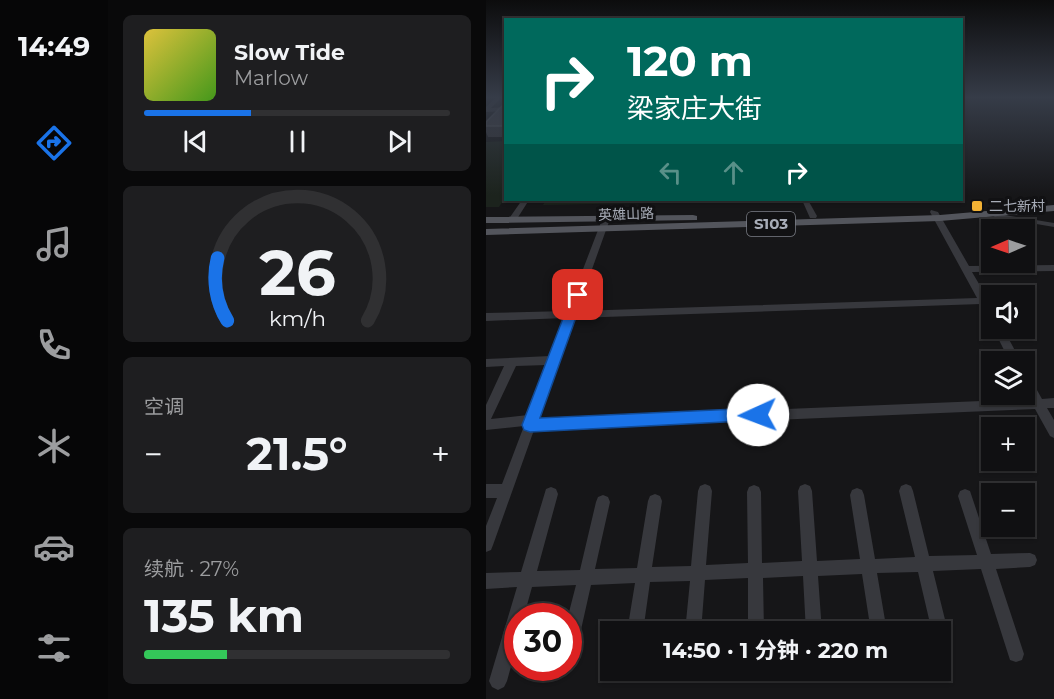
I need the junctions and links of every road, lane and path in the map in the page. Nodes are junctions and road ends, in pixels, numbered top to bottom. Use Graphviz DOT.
graph roads {
  1 [pos="524,201"];
  2 [pos="806,201"];
  3 [pos="1054,201"];
  4 [pos="1054,208"];
  5 [pos="937,215"];
  6 [pos="995,215"];
  7 [pos="813,216"];
  8 [pos="486,220"];
  9 [pos="512,220"];
  10 [pos="604,224"];
  11 [pos="1054,225"];
  12 [pos="486,232"];
  13 [pos="1054,268"];
  14 [pos="966,269"];
  15 [pos="981,296"];
  16 [pos="981,301"];
  17 [pos="571,314"];
  18 [pos="486,317"];
  19 [pos="554,360"];
  20 [pos="512,362"];
  21 [pos="486,363"];
  22 [pos="1035,397"];
  23 [pos="1054,403"];
  24 [pos="1039,404"];
  25 [pos="486,417"];
  26 [pos="531,423"];
  27 [pos="486,425"];
  28 [pos="1054,432"];
  29 [pos="506,490"];
  30 [pos="486,491"];
  31 [pos="705,491"];
  32 [pos="805,491"];
  33 [pos="906,491"];
  34 [pos="754,492"];
  35 [pos="551,494"];
  36 [pos="857,495"];
  37 [pos="964,496"];
  38 [pos="655,501"];
  39 [pos="603,502"];
  40 [pos="486,545"];
  41 [pos="1030,560"];
  42 [pos="985,562"];
  43 [pos="924,564"];
  44 [pos="869,566"];
  45 [pos="810,568"];
  46 [pos="756,571"];
  47 [pos="697,573"];
  48 [pos="643,575"];
  49 [pos="585,577"];
  50 [pos="528,579"];
  51 [pos="486,581"];
  52 [pos="579,603"];
  53 [pos="637,621"];
  54 [pos="694,621"];
  55 [pos="756,621"];
  56 [pos="813,621"];
  57 [pos="877,621"];
  58 [pos="937,621"];
  59 [pos="1016,654"];
  60 [pos="498,681"];
  1 -- 9 [label="street"];
  2 -- 7 [label="street"];
  3 -- 5 [label="main road, 英雄山路 / S103"];
  4 -- 6 [label="main road, 英雄山路 / S103"];
  5 -- 6 [label="main road, 英雄山路 / S103"];
  5 -- 7 [label="main road, 英雄山路 / S103"];
  5 -- 10 [label="main road, 英雄山路 / S103"];
  5 -- 14 [label="street"];
  6 -- 11 [label="street"];
  7 -- 10 [label="main road, 英雄山路 / S103"];
  8 -- 9 [label="main road, 英雄山路 / S103"];
  9 -- 10 [label="main road, 英雄山路 / S103"];
  10 -- 12 [label="main road, 英雄山路 / S103"];
  10 -- 17 [label="street"];
  13 -- 14 [label="street"];
  14 -- 15 [label="street"];
  16 -- 17 [label="street"];
  17 -- 18 [label="street"];
  17 -- 19 [label="street"];
  19 -- 20 [label="street"];
  19 -- 26 [label="street"];
  20 -- 21 [label="street"];
  20 -- 25 [label="street"];
  22 -- 24 [label="street"];
  23 -- 24 [label="street"];
  24 -- 26 [label="street"];
  24 -- 28 [label="street"];
  26 -- 27 [label="street"];
  26 -- 29 [label="street"];
  29 -- 30 [label="street"];
  29 -- 40 [label="street"];
  31 -- 47 [label="street"];
  32 -- 45 [label="street"];
  33 -- 43 [label="street"];
  34 -- 46 [label="street"];
  35 -- 50 [label="street"];
  36 -- 44 [label="street"];
  37 -- 42 [label="street"];
  38 -- 48 [label="street"];
  39 -- 49 [label="street"];
  41 -- 42 [label="street"];
  42 -- 43 [label="street"];
  42 -- 59 [label="street"];
  43 -- 44 [label="street"];
  43 -- 58 [label="street"];
  44 -- 45 [label="street"];
  44 -- 57 [label="street"];
  45 -- 46 [label="street"];
  45 -- 56 [label="street"];
  46 -- 47 [label="street"];
  46 -- 55 [label="street"];
  47 -- 48 [label="street"];
  47 -- 54 [label="street"];
  48 -- 49 [label="street"];
  48 -- 53 [label="street"];
  49 -- 50 [label="street"];
  49 -- 52 [label="street"];
  50 -- 51 [label="street"];
  50 -- 60 [label="street"];
}
